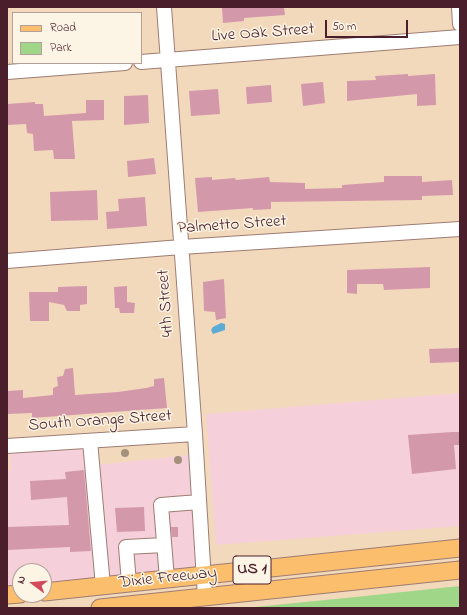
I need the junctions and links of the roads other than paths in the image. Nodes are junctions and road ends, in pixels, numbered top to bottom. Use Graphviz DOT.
graph roads {
  1 [pos="164,7"];
  2 [pos="459,7"];
  3 [pos="460,24"];
  4 [pos="460,37"];
  5 [pos="168,60"];
  6 [pos="142,62"];
  7 [pos="112,64"];
  8 [pos="7,72"];
  9 [pos="460,229"];
  10 [pos="181,247"];
  11 [pos="7,261"];
  12 [pos="195,434"];
  13 [pos="90,441"];
  14 [pos="7,446"];
  15 [pos="199,502"];
  16 [pos="164,545"];
  17 [pos="460,548"];
  18 [pos="460,570"];
  19 [pos="202,575"];
  20 [pos="167,579"];
  21 [pos="129,583"];
  22 [pos="103,586"];
  23 [pos="52,591"];
  24 [pos="205,597"];
  25 [pos="100,608"];
  1 -- 5 [label="street, 4th Street"];
  2 -- 3 [label="street"];
  4 -- 5 [label="street, Live Oak Street"];
  5 -- 6 [label="street, Live Oak Street"];
  5 -- 10 [label="street, 4th Street"];
  7 -- 8 [label="street"];
  9 -- 10 [label="street, Palmetto Street"];
  10 -- 11 [label="street, Palmetto Street"];
  10 -- 12 [label="street, 4th Street"];
  12 -- 13 [label="street, South Orange Street"];
  12 -- 15 [label="street, 4th Street"];
  13 -- 14 [label="street, South Orange Street"];
  13 -- 22 [label="street"];
  15 -- 16 [label="street"];
  15 -- 19 [label="street, 4th Street"];
  16 -- 20 [label="street"];
  16 -- 21 [label="street"];
  17 -- 19 [label="main road, Dixie Freeway / US 1"];
  18 -- 24 [label="main road, Dixie Freeway / US 1"];
  19 -- 20 [label="main road, Dixie Freeway / US 1"];
  19 -- 24 [label="street, 4th Street"];
  20 -- 21 [label="main road, Dixie Freeway / US 1"];
  21 -- 22 [label="main road, Dixie Freeway / US 1"];
  22 -- 23 [label="main road, Dixie Freeway / US 1"];
  24 -- 25 [label="main road, Dixie Freeway / US 1"];
}
